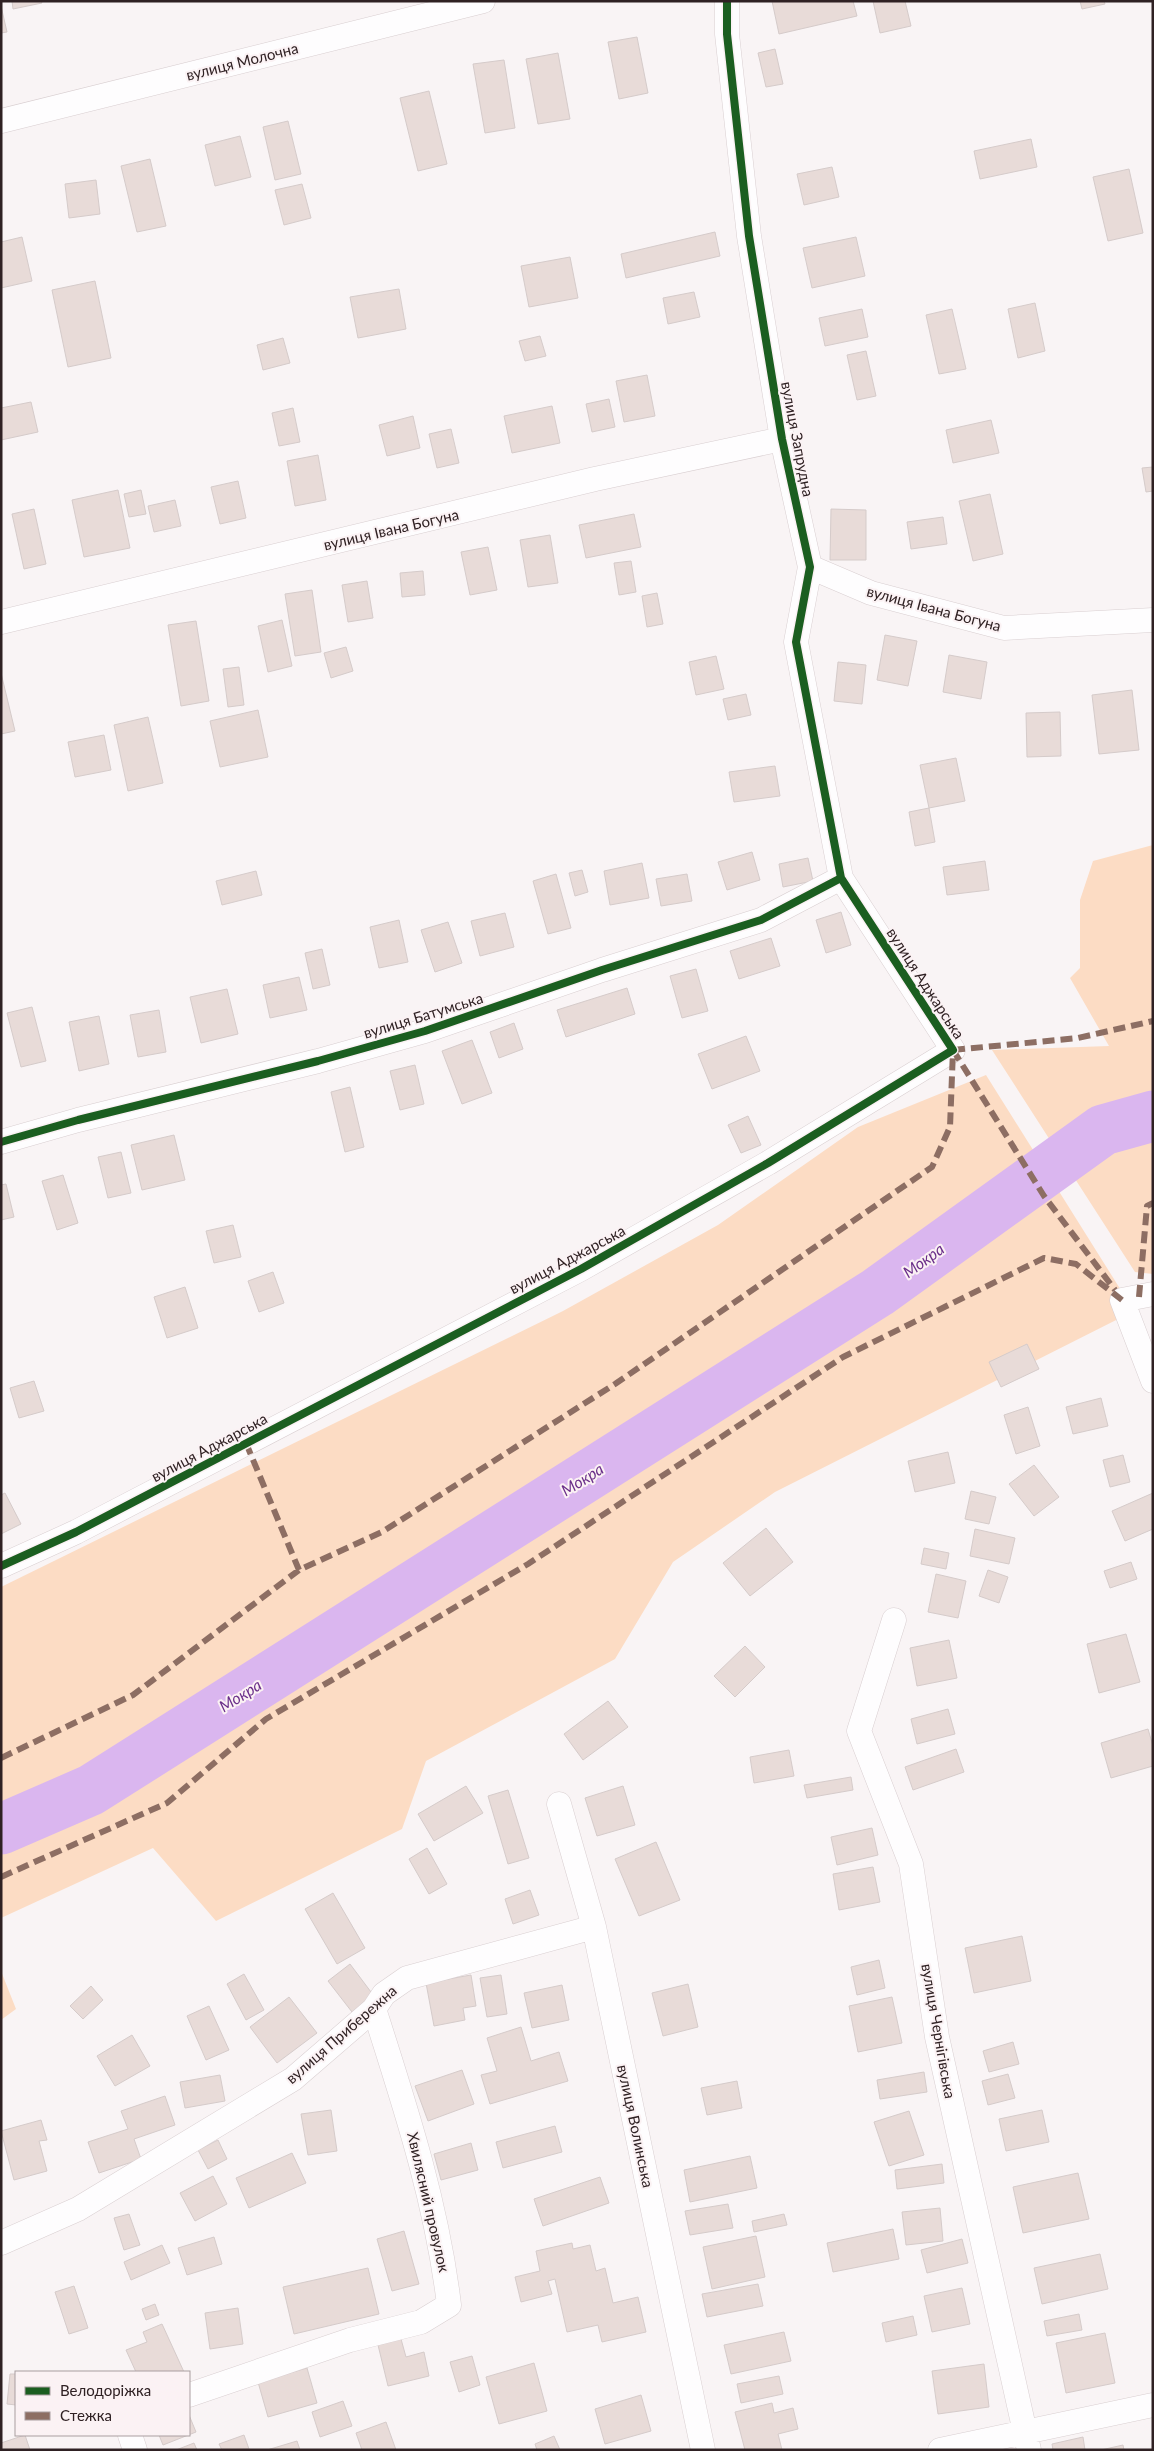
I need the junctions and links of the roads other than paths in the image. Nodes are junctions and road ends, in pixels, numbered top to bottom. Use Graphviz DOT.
graph roads {
  1 [pos="483,1"];
  2 [pos="726,1"];
  3 [pos="1,121"];
  4 [pos="782,439"];
  5 [pos="810,567"];
  6 [pos="1153,620"];
  7 [pos="1,622"];
  8 [pos="842,878"];
  9 [pos="1,1142"];
  10 [pos="1153,1294"];
  11 [pos="1153,1381"];
  12 [pos="1,1566"];
  13 [pos="894,1620"];
  14 [pos="559,1804"];
  15 [pos="594,1926"];
  16 [pos="374,2009"];
  17 [pos="1,2243"];
  18 [pos="190,2395"];
  19 [pos="1153,2405"];
  20 [pos="130,2436"];
  21 [pos="1027,2441"];
  22 [pos="135,2450"];
  23 [pos="703,2450"];
  24 [pos="940,2450"];
  1 -- 3 [label="street, вулиця Молочна"];
  2 -- 4 [label="street, вулиця Запрудна"];
  4 -- 5 [label="street, вулиця Запрудна"];
  4 -- 7 [label="street, вулиця Івана Богуна"];
  5 -- 6 [label="street, вулиця Івана Богуна"];
  5 -- 8 [label="street, вулиця Запрудна"];
  8 -- 9 [label="street, вулиця Батумська"];
  8 -- 12 [label="street, вулиця Аджарська"];
  10 -- 11 [label="street"];
  13 -- 21 [label="street, вулиця Чернігівська"];
  14 -- 15 [label="street, вулиця Волинська"];
  15 -- 16 [label="street, вулиця Прибережна"];
  15 -- 23 [label="street, вулиця Волинська"];
  16 -- 17 [label="street, вулиця Прибережна"];
  16 -- 18 [label="street, Хвилясний провулок"];
  19 -- 21 [label="street"];
  20 -- 22 [label="street"];
  21 -- 24 [label="street"];
}
